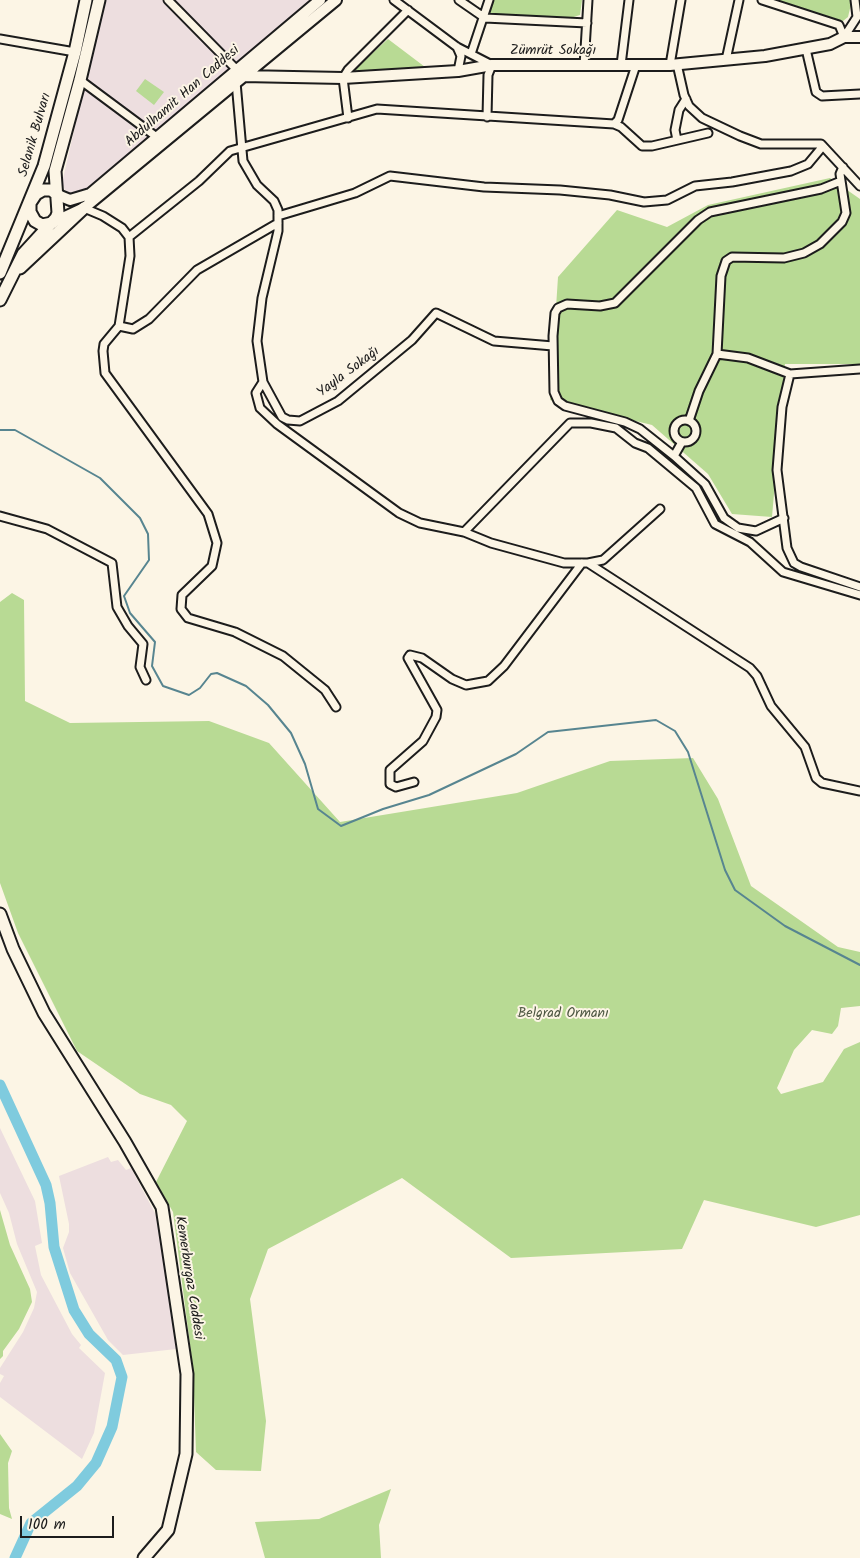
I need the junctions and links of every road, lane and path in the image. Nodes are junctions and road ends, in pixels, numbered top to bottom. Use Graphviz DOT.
graph roads {
  1 [pos="86,0"];
  2 [pos="98,0"];
  3 [pos="168,0"];
  4 [pos="320,0"];
  5 [pos="336,0"];
  6 [pos="394,0"];
  7 [pos="459,0"];
  8 [pos="489,0"];
  9 [pos="588,0"];
  10 [pos="629,0"];
  11 [pos="680,0"];
  12 [pos="739,0"];
  13 [pos="762,0"];
  14 [pos="855,0"];
  15 [pos="408,10"];
  16 [pos="485,18"];
  17 [pos="858,18"];
  18 [pos="587,23"];
  19 [pos="839,25"];
  20 [pos="851,25"];
  21 [pos="844,37"];
  22 [pos="860,37"];
  23 [pos="0,39"];
  24 [pos="457,47"];
  25 [pos="806,49"];
  26 [pos="75,52"];
  27 [pos="471,54"];
  28 [pos="726,60"];
  29 [pos="674,64"];
  30 [pos="492,65"];
  31 [pos="621,65"];
  32 [pos="636,65"];
  33 [pos="584,66"];
  34 [pos="458,71"];
  35 [pos="238,76"];
  36 [pos="343,78"];
  37 [pos="80,80"];
  38 [pos="860,94"];
  39 [pos="686,99"];
  40 [pos="487,116"];
  41 [pos="348,118"];
  42 [pos="614,124"];
  43 [pos="708,133"];
  44 [pos="158,138"];
  45 [pos="677,140"];
  46 [pos="823,146"];
  47 [pos="241,149"];
  48 [pos="843,167"];
  49 [pos="857,177"];
  50 [pos="841,181"];
  51 [pos="860,186"];
  52 [pos="58,195"];
  53 [pos="30,203"];
  54 [pos="84,208"];
  55 [pos="278,219"];
  56 [pos="52,223"];
  57 [pos="129,237"];
  58 [pos="6,275"];
  59 [pos="0,300"];
  60 [pos="119,326"];
  61 [pos="553,346"];
  62 [pos="717,354"];
  63 [pos="860,369"];
  64 [pos="790,374"];
  65 [pos="263,382"];
  66 [pos="689,421"];
  67 [pos="682,442"];
  68 [pos="674,456"];
  69 [pos="660,509"];
  70 [pos="0,516"];
  71 [pos="784,518"];
  72 [pos="464,532"];
  73 [pos="585,563"];
  74 [pos="860,587"];
  75 [pos="860,595"];
  76 [pos="146,680"];
  77 [pos="336,706"];
  78 [pos="414,782"];
  79 [pos="860,791"];
  80 [pos="0,914"];
  81 [pos="144,1558"];
  1 -- 26 [label="main road, Selanik Bulvarı"];
  2 -- 37 [label="main road, Selanik Bulvarı"];
  3 -- 35 [label="street"];
  4 -- 35 [label="main road, Abdulhamit Han Caddesi"];
  5 -- 35 [label="main road"];
  6 -- 15 [label="street"];
  7 -- 16 [label="street"];
  8 -- 16 [label="street"];
  9 -- 18 [label="street"];
  10 -- 31 [label="street"];
  11 -- 29 [label="street"];
  12 -- 28 [label="street"];
  13 -- 19 [label="street"];
  14 -- 17 [label="street"];
  15 -- 24 [label="street"];
  15 -- 36 [label="street"];
  16 -- 18 [label="street"];
  16 -- 27 [label="street"];
  17 -- 20 [label="street"];
  18 -- 33 [label="street"];
  19 -- 20 [label="street"];
  19 -- 21 [label="street"];
  20 -- 21 [label="street"];
  21 -- 22 [label="main road, Zümrüt Sokağı"];
  21 -- 25 [label="main road, Zümrüt Sokağı"];
  23 -- 26 [label="street"];
  24 -- 27 [label="street"];
  24 -- 34 [label="street"];
  25 -- 28 [label="main road, Zümrüt Sokağı"];
  25 -- 38 [label="street"];
  26 -- 53 [label="main road, Selanik Bulvarı"];
  27 -- 30 [label="street"];
  28 -- 29 [label="main road, Zümrüt Sokağı"];
  29 -- 32 [label="main road, Zümrüt Sokağı"];
  29 -- 39 [label="street"];
  30 -- 33 [label="main road, Zümrüt Sokağı"];
  30 -- 34 [label="main road, Zümrüt Sokağı"];
  30 -- 40 [label="street"];
  31 -- 32 [label="main road, Zümrüt Sokağı"];
  31 -- 33 [label="main road, Zümrüt Sokağı"];
  32 -- 42 [label="street"];
  34 -- 36 [label="main road, Zümrüt Sokağı"];
  35 -- 36 [label="main road, Zümrüt Sokağı"];
  35 -- 44 [label="main road, Abdulhamit Han Caddesi"];
  35 -- 47 [label="street"];
  35 -- 54 [label="main road"];
  36 -- 41 [label="street"];
  37 -- 44 [label="street"];
  37 -- 52 [label="main road, Selanik Bulvarı"];
  39 -- 45 [label="street"];
  39 -- 46 [label="street"];
  40 -- 41 [label="street"];
  40 -- 42 [label="street"];
  41 -- 47 [label="street"];
  42 -- 45 [label="street"];
  43 -- 45 [label="street"];
  44 -- 52 [label="main road, Abdulhamit Han Caddesi"];
  46 -- 48 [label="street"];
  46 -- 55 [label="street"];
  47 -- 55 [label="street"];
  47 -- 57 [label="street"];
  48 -- 49 [label="street"];
  48 -- 50 [label="street"];
  49 -- 51 [label="street"];
  50 -- 61 [label="street"];
  50 -- 62 [label="street"];
  52 -- 53 [label="main road"];
  52 -- 56 [label="main road"];
  53 -- 56 [label="main road"];
  53 -- 58 [label="main road, Selanik Bulvarı"];
  54 -- 56 [label="main road"];
  54 -- 57 [label="street"];
  54 -- 58 [label="main road"];
  55 -- 60 [label="street"];
  55 -- 65 [label="street, Yayla Sokağı"];
  56 -- 58 [label="main road"];
  57 -- 60 [label="street"];
  58 -- 59 [label="main road, Selanik Bulvarı"];
  60 -- 77 [label="street"];
  61 -- 65 [label="street, Yayla Sokağı"];
  61 -- 68 [label="street"];
  62 -- 64 [label="street"];
  62 -- 66 [label="street"];
  63 -- 64 [label="street"];
  64 -- 71 [label="street"];
  65 -- 72 [label="street"];
  66 -- 67 [label="street"];
  66 -- 67 [label="street"];
  67 -- 68 [label="street"];
  68 -- 71 [label="street"];
  69 -- 73 [label="street"];
  70 -- 76 [label="street"];
  71 -- 74 [label="street"];
  72 -- 73 [label="street"];
  72 -- 75 [label="street"];
  73 -- 78 [label="street"];
  73 -- 79 [label="street"];
  80 -- 81 [label="main road, Kemerburgaz Caddesi"];
}
